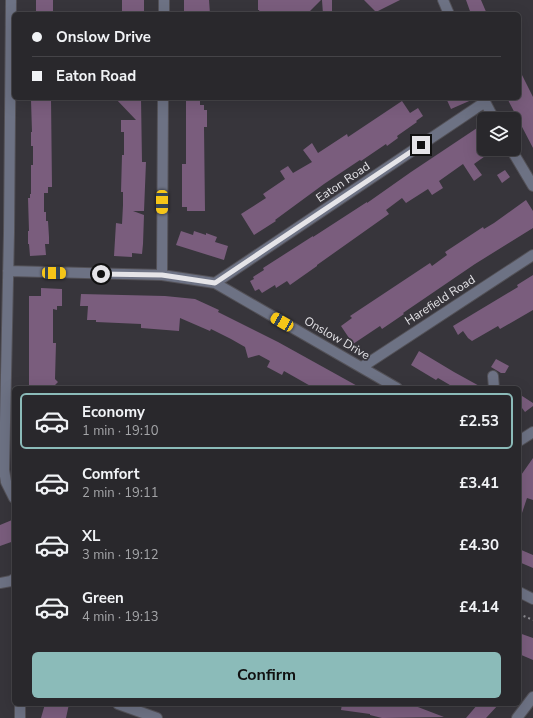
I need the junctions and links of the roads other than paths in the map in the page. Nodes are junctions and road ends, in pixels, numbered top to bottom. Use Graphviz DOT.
graph roads {
  1 [pos="11,0"];
  2 [pos="164,0"];
  3 [pos="443,0"];
  4 [pos="164,12"];
  5 [pos="447,12"];
  6 [pos="163,100"];
  7 [pos="484,100"];
  8 [pos="490,112"];
  9 [pos="516,156"];
  10 [pos="533,186"];
  11 [pos="533,255"];
  12 [pos="8,272"];
  13 [pos="162,275"];
  14 [pos="215,283"];
  15 [pos="362,367"];
  16 [pos="493,376"];
  17 [pos="394,386"];
  18 [pos="494,386"];
  19 [pos="533,432"];
  20 [pos="521,440"];
  21 [pos="12,494"];
  22 [pos="12,582"];
  23 [pos="0,583"];
  24 [pos="521,593"];
  25 [pos="533,599"];
  26 [pos="533,697"];
  27 [pos="20,706"];
  28 [pos="124,706"];
  29 [pos="20,718"];
  30 [pos="158,718"];
  31 [pos="517,718"];
  1 -- 12 [label="street"];
  2 -- 4 [label="street"];
  3 -- 5 [label="street"];
  6 -- 13 [label="street"];
  7 -- 8 [label="street"];
  7 -- 14 [label="street, Eaton Road"];
  9 -- 10 [label="street"];
  11 -- 15 [label="street, Harefield Road"];
  12 -- 13 [label="street, Onslow Drive"];
  12 -- 21 [label="street"];
  13 -- 14 [label="street, Onslow Drive"];
  14 -- 15 [label="street, Onslow Drive"];
  15 -- 17 [label="street, Onslow Drive"];
  16 -- 18 [label="street"];
  19 -- 20 [label="street"];
  22 -- 23 [label="street"];
  24 -- 25 [label="street"];
  26 -- 31 [label="street"];
  27 -- 29 [label="street"];
  28 -- 30 [label="street"];
}
